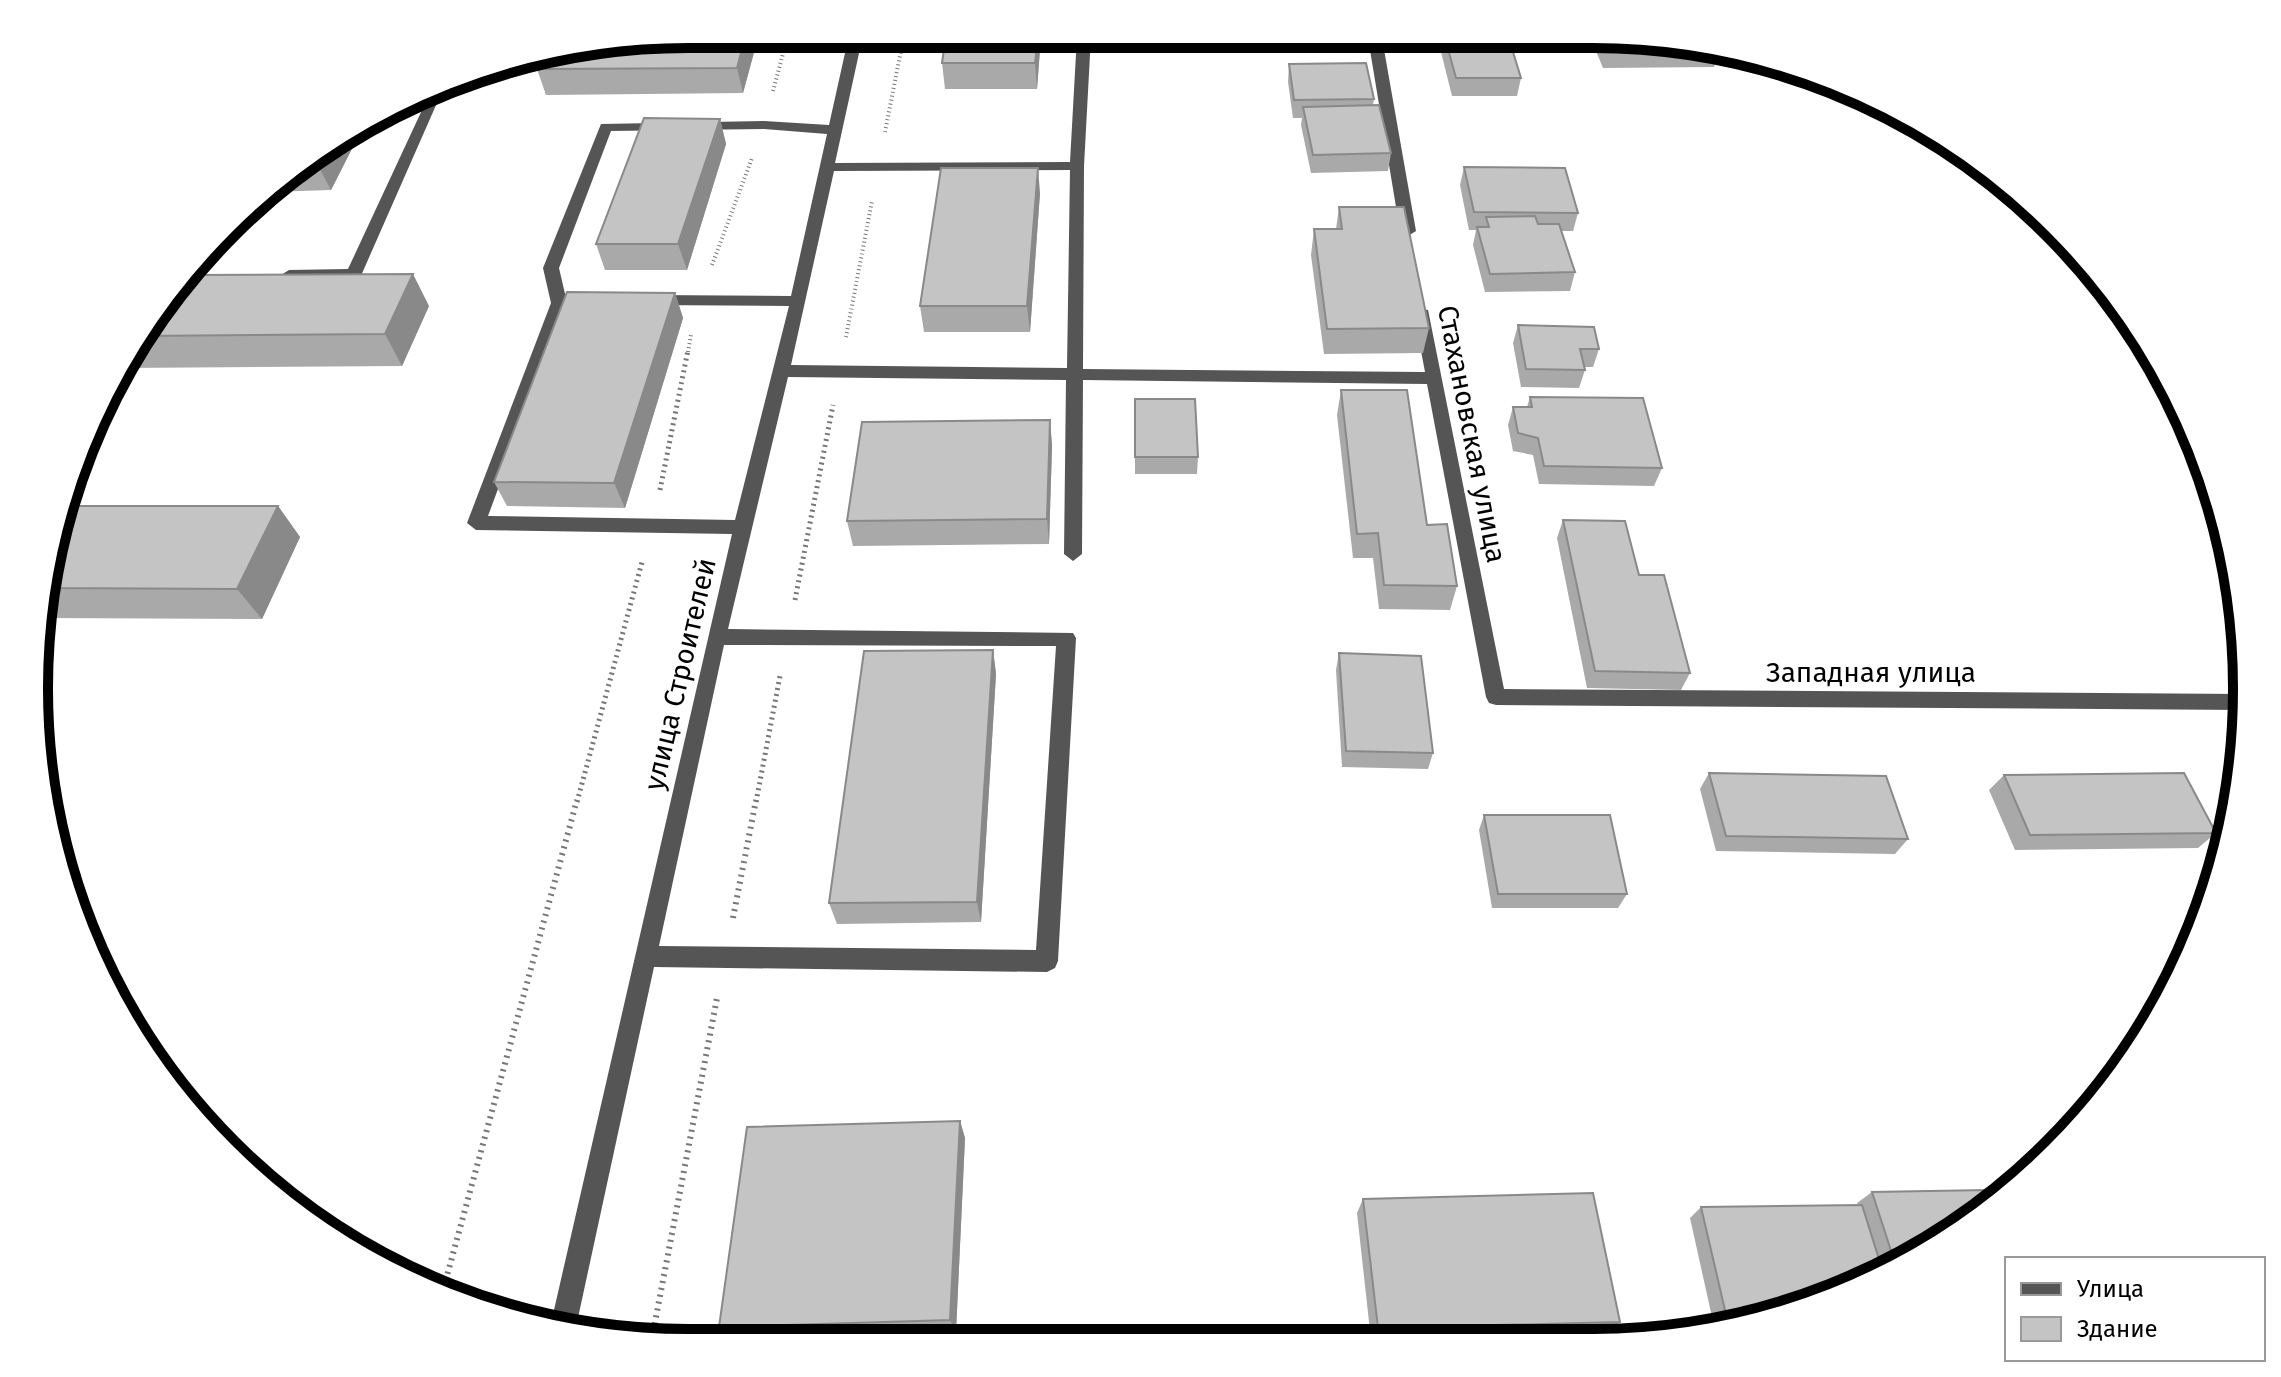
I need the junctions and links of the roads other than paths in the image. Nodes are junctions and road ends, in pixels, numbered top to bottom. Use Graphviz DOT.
graph roads {
  1 [pos="853,48"];
  2 [pos="1083,48"];
  3 [pos="1377,48"];
  4 [pos="433,101"];
  5 [pos="835,130"];
  6 [pos="1077,166"];
  7 [pos="827,167"];
  8 [pos="1412,254"];
  9 [pos="279,275"];
  10 [pos="1420,300"];
  11 [pos="606,301"];
  12 [pos="637,301"];
  13 [pos="798,301"];
  14 [pos="559,303"];
  15 [pos="782,371"];
  16 [pos="1076,373"];
  17 [pos="1433,378"];
  18 [pos="743,527"];
  19 [pos="1073,554"];
  20 [pos="716,637"];
  21 [pos="1496,697"];
  22 [pos="2233,702"];
  23 [pos="644,956"];
  24 [pos="565,1317"];
  1 -- 5 [label="street, улица Строителей"];
  2 -- 6 [label="street"];
  3 -- 8 [label="street"];
  4 -- 9 [label="street"];
  5 -- 7 [label="street, улица Строителей"];
  5 -- 14 [label="street"];
  6 -- 7 [label="street"];
  6 -- 16 [label="street"];
  7 -- 13 [label="street, улица Строителей"];
  10 -- 17 [label="street, Стахановская улица"];
  11 -- 14 [label="street"];
  12 -- 13 [label="street"];
  13 -- 15 [label="street, улица Строителей"];
  14 -- 18 [label="street"];
  15 -- 16 [label="street"];
  15 -- 18 [label="street, улица Строителей"];
  16 -- 17 [label="street"];
  16 -- 19 [label="street"];
  17 -- 21 [label="street, Стахановская улица"];
  18 -- 20 [label="street, улица Строителей"];
  20 -- 23 [label="street, улица Строителей"];
  20 -- 23 [label="street"];
  21 -- 22 [label="street, Западная улица"];
  23 -- 24 [label="street, улица Строителей"];
}
